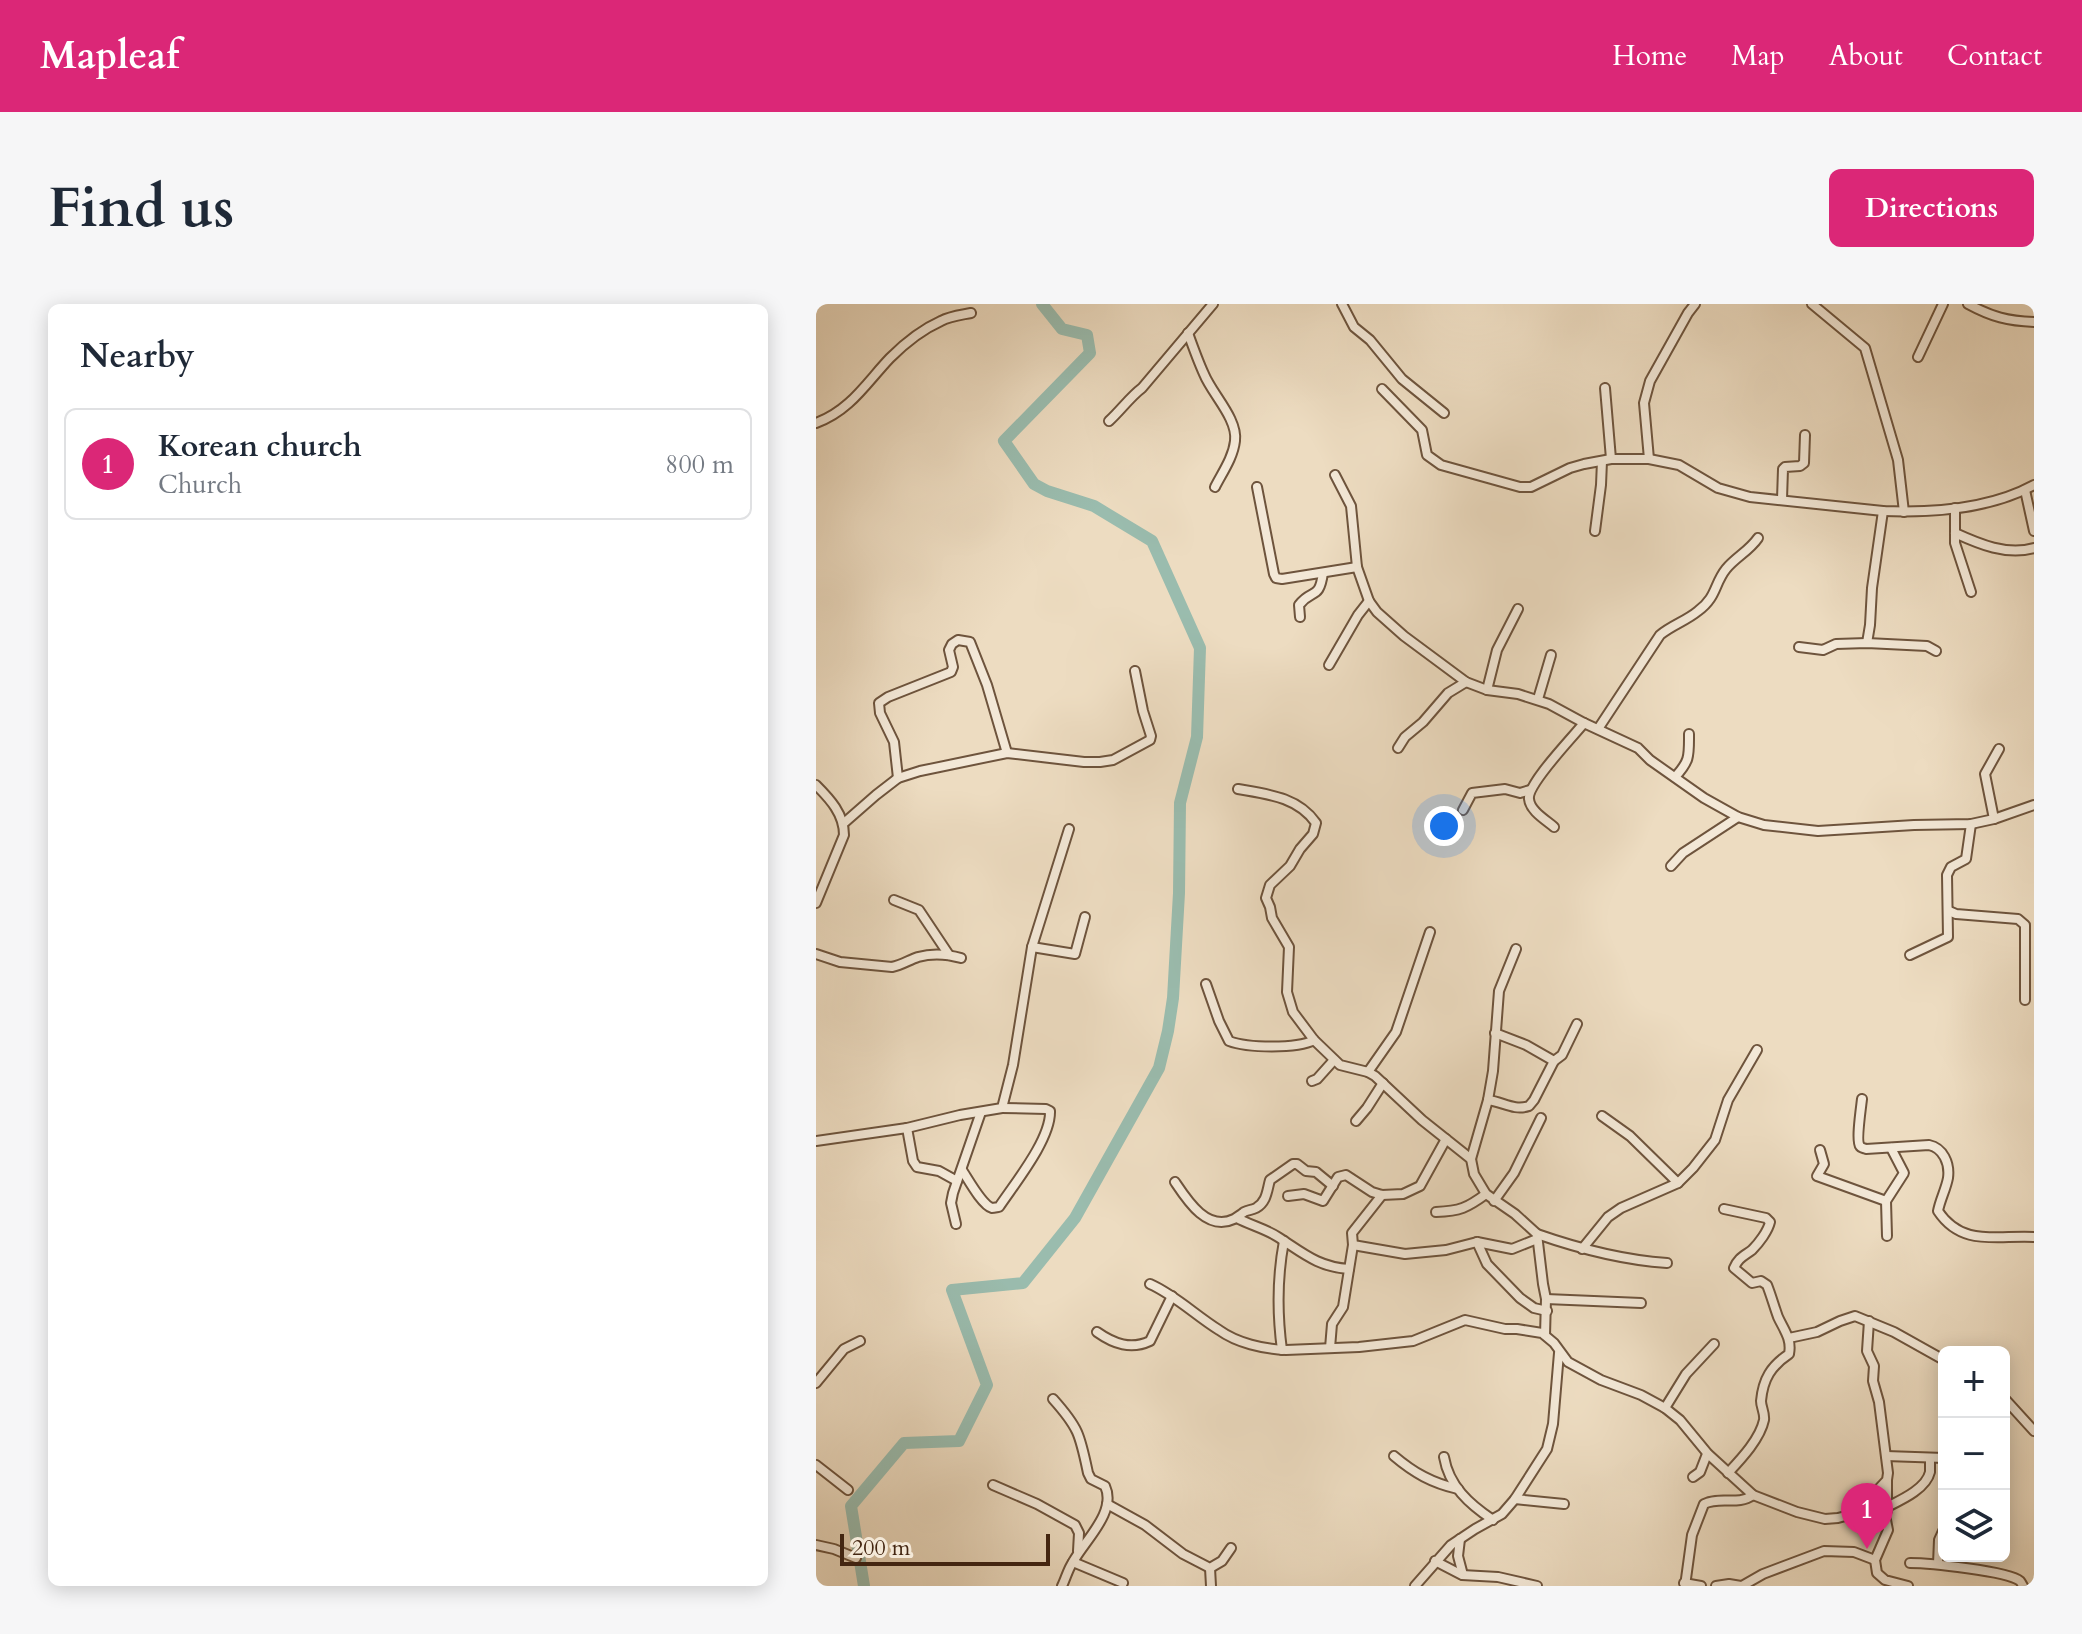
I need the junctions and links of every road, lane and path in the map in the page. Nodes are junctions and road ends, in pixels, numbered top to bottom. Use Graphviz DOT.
graph roads {
  1 [pos="1213,304"];
  2 [pos="1342,304"];
  3 [pos="1695,304"];
  4 [pos="1812,304"];
  5 [pos="1943,304"];
  6 [pos="1968,304"];
  7 [pos="971,313"];
  8 [pos="2034,322"];
  9 [pos="1188,333"];
  10 [pos="1918,357"];
  11 [pos="1605,388"];
  12 [pos="1382,389"];
  13 [pos="1444,413"];
  14 [pos="1109,421"];
  15 [pos="816,423"];
  16 [pos="1805,435"];
  17 [pos="1649,459"];
  18 [pos="1606,460"];
  19 [pos="1335,475"];
  20 [pos="1215,487"];
  21 [pos="1257,487"];
  22 [pos="2030,488"];
  23 [pos="1782,499"];
  24 [pos="1955,508"];
  25 [pos="1883,511"];
  26 [pos="1904,512"];
  27 [pos="1595,531"];
  28 [pos="2034,531"];
  29 [pos="1955,533"];
  30 [pos="1758,538"];
  31 [pos="2034,548"];
  32 [pos="1357,567"];
  33 [pos="1323,573"];
  34 [pos="1971,592"];
  35 [pos="1369,601"];
  36 [pos="1518,609"];
  37 [pos="1300,617"];
  38 [pos="1867,643"];
  39 [pos="1799,647"];
  40 [pos="1936,651"];
  41 [pos="1551,655"];
  42 [pos="1329,665"];
  43 [pos="1135,671"];
  44 [pos="1466,682"];
  45 [pos="1487,690"];
  46 [pos="1538,699"];
  47 [pos="1584,723"];
  48 [pos="1598,729"];
  49 [pos="1689,734"];
  50 [pos="1398,748"];
  51 [pos="1999,749"];
  52 [pos="1007,753"];
  53 [pos="1675,777"];
  54 [pos="898,778"];
  55 [pos="816,785"];
  56 [pos="1238,789"];
  57 [pos="1530,790"];
  58 [pos="2034,805"];
  59 [pos="1463,810"];
  60 [pos="1738,817"];
  61 [pos="1994,819"];
  62 [pos="844,823"];
  63 [pos="1971,824"];
  64 [pos="1554,827"];
  65 [pos="1069,829"];
  66 [pos="1671,866"];
  67 [pos="894,900"];
  68 [pos="816,903"];
  69 [pos="1949,911"];
  70 [pos="1085,917"];
  71 [pos="1430,932"];
  72 [pos="1032,947"];
  73 [pos="1516,949"];
  74 [pos="816,954"];
  75 [pos="949,955"];
  76 [pos="1910,955"];
  77 [pos="961,958"];
  78 [pos="1206,984"];
  79 [pos="2025,1000"];
  80 [pos="1577,1024"];
  81 [pos="1495,1033"];
  82 [pos="1314,1040"];
  83 [pos="1757,1050"];
  84 [pos="1334,1060"];
  85 [pos="1554,1061"];
  86 [pos="1368,1072"];
  87 [pos="1312,1081"];
  88 [pos="1383,1083"];
  89 [pos="1862,1099"];
  90 [pos="1488,1100"];
  91 [pos="1002,1108"];
  92 [pos="981,1112"];
  93 [pos="1602,1116"];
  94 [pos="1541,1118"];
  95 [pos="1356,1121"];
  96 [pos="907,1128"];
  97 [pos="1446,1139"];
  98 [pos="816,1141"];
  99 [pos="1891,1148"];
  100 [pos="1820,1150"];
  101 [pos="1471,1159"];
  102 [pos="962,1170"];
  103 [pos="957,1181"];
  104 [pos="1175,1182"];
  105 [pos="1678,1183"];
  106 [pos="1333,1186"];
  107 [pos="1486,1194"];
  108 [pos="1382,1195"];
  109 [pos="1288,1196"];
  110 [pos="1494,1201"];
  111 [pos="1886,1201"];
  112 [pos="1724,1209"];
  113 [pos="1436,1212"];
  114 [pos="1237,1218"];
  115 [pos="956,1224"];
  116 [pos="1537,1236"];
  117 [pos="1887,1236"];
  118 [pos="2034,1237"];
  119 [pos="1284,1241"];
  120 [pos="1477,1242"];
  121 [pos="1353,1245"];
  122 [pos="1582,1249"];
  123 [pos="1667,1263"];
  124 [pos="1349,1269"];
  125 [pos="1150,1284"];
  126 [pos="1172,1296"];
  127 [pos="1546,1299"];
  128 [pos="1641,1303"];
  129 [pos="1547,1311"];
  130 [pos="1869,1321"];
  131 [pos="1097,1332"];
  132 [pos="1545,1335"];
  133 [pos="1789,1338"];
  134 [pos="860,1341"];
  135 [pos="1714,1344"];
  136 [pos="1330,1348"];
  137 [pos="1282,1350"];
  138 [pos="1560,1352"];
  139 [pos="1938,1357"];
  140 [pos="816,1383"];
  141 [pos="1053,1399"];
  142 [pos="2010,1405"];
  143 [pos="1665,1408"];
  144 [pos="2034,1431"];
  145 [pos="1707,1454"];
  146 [pos="1394,1456"];
  147 [pos="1886,1456"];
  148 [pos="816,1457"];
  149 [pos="1444,1457"];
  150 [pos="1930,1458"];
  151 [pos="1938,1458"];
  152 [pos="818,1467"];
  153 [pos="1728,1473"];
  154 [pos="1693,1477"];
  155 [pos="1887,1480"];
  156 [pos="993,1485"];
  157 [pos="1458,1489"];
  158 [pos="848,1490"];
  159 [pos="1753,1495"];
  160 [pos="1515,1499"];
  161 [pos="1107,1504"];
  162 [pos="1564,1504"];
  163 [pos="1887,1507"];
  164 [pos="1857,1512"];
  165 [pos="1493,1520"];
  166 [pos="1886,1520"];
  167 [pos="1460,1538"];
  168 [pos="816,1545"];
  169 [pos="1231,1548"];
  170 [pos="1078,1552"];
  171 [pos="856,1558"];
  172 [pos="1875,1560"];
  173 [pos="1435,1561"];
  174 [pos="1073,1562"];
  175 [pos="1910,1563"];
  176 [pos="1938,1564"];
  177 [pos="1210,1568"];
  178 [pos="1463,1575"];
  179 [pos="1123,1583"];
  180 [pos="1885,1583"];
  181 [pos="1684,1585"];
  182 [pos="1062,1586"];
  183 [pos="1211,1586"];
  184 [pos="1415,1586"];
  185 [pos="1537,1586"];
  186 [pos="1701,1586"];
  187 [pos="1716,1586"];
  188 [pos="1741,1586"];
  189 [pos="1908,1586"];
  190 [pos="2023,1586"];
  1 -- 9 [label="street"];
  2 -- 13 [label="street"];
  3 -- 17 [label="street"];
  4 -- 26 [label="street"];
  5 -- 10 [label="street"];
  6 -- 8 [label="street"];
  7 -- 15 [label="street"];
  9 -- 14 [label="street"];
  9 -- 20 [label="street"];
  11 -- 18 [label="street"];
  12 -- 18 [label="street"];
  16 -- 23 [label="street"];
  17 -- 18 [label="street"];
  17 -- 23 [label="street"];
  18 -- 27 [label="street"];
  19 -- 32 [label="street"];
  21 -- 33 [label="street"];
  22 -- 24 [label="street"];
  22 -- 28 [label="street"];
  23 -- 25 [label="street"];
  24 -- 26 [label="street"];
  24 -- 29 [label="street"];
  25 -- 26 [label="street"];
  25 -- 38 [label="street"];
  29 -- 31 [label="street"];
  29 -- 34 [label="street"];
  30 -- 48 [label="street"];
  32 -- 33 [label="street"];
  32 -- 35 [label="street"];
  33 -- 37 [label="street"];
  35 -- 42 [label="street"];
  35 -- 44 [label="street"];
  36 -- 45 [label="street"];
  38 -- 39 [label="street"];
  38 -- 40 [label="street"];
  41 -- 46 [label="street"];
  43 -- 52 [label="street"];
  44 -- 45 [label="street"];
  44 -- 50 [label="street"];
  45 -- 46 [label="street"];
  46 -- 47 [label="street"];
  47 -- 48 [label="street"];
  47 -- 57 [label="street"];
  48 -- 53 [label="street"];
  49 -- 53 [label="street"];
  51 -- 61 [label="street"];
  52 -- 54 [label="street"];
  52 -- 54 [label="street"];
  53 -- 60 [label="street"];
  54 -- 62 [label="street"];
  55 -- 62 [label="street"];
  56 -- 82 [label="street"];
  57 -- 59 [label="street"];
  57 -- 64 [label="street"];
  58 -- 61 [label="street"];
  60 -- 63 [label="street"];
  60 -- 66 [label="street"];
  61 -- 63 [label="street"];
  62 -- 68 [label="street"];
  63 -- 69 [label="street"];
  65 -- 72 [label="street"];
  67 -- 75 [label="street"];
  69 -- 76 [label="street"];
  69 -- 79 [label="street"];
  70 -- 72 [label="street"];
  71 -- 86 [label="street"];
  72 -- 91 [label="street"];
  73 -- 81 [label="street"];
  74 -- 75 [label="street"];
  75 -- 77 [label="street"];
  78 -- 82 [label="street"];
  80 -- 85 [label="street"];
  81 -- 85 [label="street"];
  81 -- 90 [label="street"];
  82 -- 84 [label="street"];
  83 -- 105 [label="street"];
  84 -- 86 [label="street"];
  84 -- 87 [label="street"];
  85 -- 90 [label="street"];
  86 -- 88 [label="street"];
  88 -- 95 [label="street"];
  88 -- 97 [label="street"];
  89 -- 99 [label="street"];
  90 -- 101 [label="street"];
  91 -- 92 [label="street"];
  91 -- 102 [label="street"];
  92 -- 96 [label="street"];
  92 -- 102 [label="street"];
  93 -- 105 [label="street"];
  94 -- 110 [label="street"];
  96 -- 98 [label="street"];
  96 -- 103 [label="street"];
  97 -- 101 [label="street"];
  97 -- 108 [label="street"];
  99 -- 111 [label="street"];
  99 -- 118 [label="street"];
  100 -- 111 [label="street"];
  101 -- 107 [label="street"];
  102 -- 103 [label="street"];
  103 -- 115 [label="street"];
  104 -- 114 [label="street"];
  105 -- 122 [label="street"];
  106 -- 108 [label="street"];
  106 -- 109 [label="street"];
  106 -- 114 [label="street"];
  107 -- 110 [label="street"];
  107 -- 113 [label="street"];
  108 -- 121 [label="street"];
  110 -- 116 [label="street"];
  111 -- 117 [label="street"];
  112 -- 133 [label="street"];
  114 -- 119 [label="street"];
  116 -- 120 [label="street"];
  116 -- 122 [label="street"];
  116 -- 127 [label="street"];
  119 -- 124 [label="street"];
  119 -- 137 [label="street"];
  120 -- 121 [label="street"];
  120 -- 129 [label="street"];
  121 -- 124 [label="street"];
  122 -- 123 [label="street"];
  124 -- 136 [label="street"];
  125 -- 126 [label="street"];
  126 -- 131 [label="street"];
  126 -- 137 [label="street"];
  127 -- 128 [label="street"];
  127 -- 129 [label="street"];
  129 -- 132 [label="street"];
  130 -- 133 [label="street"];
  130 -- 139 [label="street"];
  130 -- 147 [label="street"];
  132 -- 136 [label="street"];
  132 -- 138 [label="street"];
  133 -- 153 [label="street"];
  134 -- 140 [label="street"];
  135 -- 143 [label="street"];
  136 -- 137 [label="street"];
  138 -- 143 [label="street"];
  138 -- 160 [label="street"];
  141 -- 161 [label="street"];
  142 -- 144 [label="street"];
  143 -- 145 [label="street"];
  145 -- 153 [label="street"];
  145 -- 154 [label="street"];
  146 -- 157 [label="street"];
  147 -- 150 [label="street"];
  147 -- 155 [label="street"];
  148 -- 152 [label="street"];
  149 -- 157 [label="street"];
  150 -- 151 [label="street"];
  150 -- 163 [label="street"];
  152 -- 158 [label="street"];
  153 -- 159 [label="street"];
  155 -- 163 [label="street"];
  155 -- 164 [label="street"];
  156 -- 170 [label="street"];
  157 -- 165 [label="street"];
  159 -- 164 [label="street"];
  159 -- 181 [label="street"];
  160 -- 162 [label="street"];
  160 -- 165 [label="street"];
  161 -- 170 [label="street"];
  161 -- 177 [label="street"];
  163 -- 166 [label="street"];
  164 -- 166 [label="street"];
  165 -- 167 [label="street"];
  166 -- 172 [label="street"];
  167 -- 173 [label="street"];
  167 -- 178 [label="street"];
  168 -- 171 [label="street"];
  169 -- 177 [label="street"];
  170 -- 174 [label="street"];
  172 -- 180 [label="street"];
  172 -- 188 [label="street"];
  173 -- 178 [label="street"];
  173 -- 184 [label="street"];
  174 -- 179 [label="street"];
  174 -- 182 [label="street"];
  175 -- 176 [label="street"];
  176 -- 190 [label="street"];
  177 -- 183 [label="street"];
  178 -- 185 [label="street"];
  180 -- 189 [label="street"];
  181 -- 186 [label="street"];
  187 -- 188 [label="street"];
}
